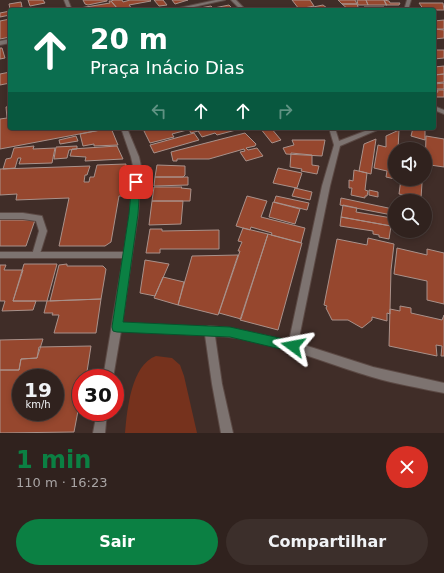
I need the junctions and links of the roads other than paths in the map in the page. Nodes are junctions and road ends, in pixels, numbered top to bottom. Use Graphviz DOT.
graph roads {
  1 [pos="222,0"];
  2 [pos="233,0"];
  3 [pos="182,8"];
  4 [pos="242,8"];
  5 [pos="125,130"];
  6 [pos="333,130"];
  7 [pos="373,130"];
  8 [pos="337,145"];
  9 [pos="0,216"];
  10 [pos="0,255"];
  11 [pos="36,255"];
  12 [pos="128,255"];
  13 [pos="117,327"];
  14 [pos="209,330"];
  15 [pos="293,346"];
  16 [pos="110,369"];
  17 [pos="444,388"];
  18 [pos="101,421"];
  19 [pos="99,433"];
  20 [pos="227,433"];
  1 -- 3 [label="street"];
  2 -- 4 [label="street"];
  5 -- 12 [label="street"];
  6 -- 8 [label="street"];
  7 -- 8 [label="street"];
  8 -- 15 [label="street"];
  9 -- 11 [label="street"];
  10 -- 11 [label="street"];
  11 -- 12 [label="street"];
  12 -- 13 [label="street"];
  13 -- 14 [label="street"];
  13 -- 16 [label="street"];
  14 -- 15 [label="street"];
  14 -- 20 [label="street"];
  15 -- 17 [label="street"];
  18 -- 19 [label="street"];
}
